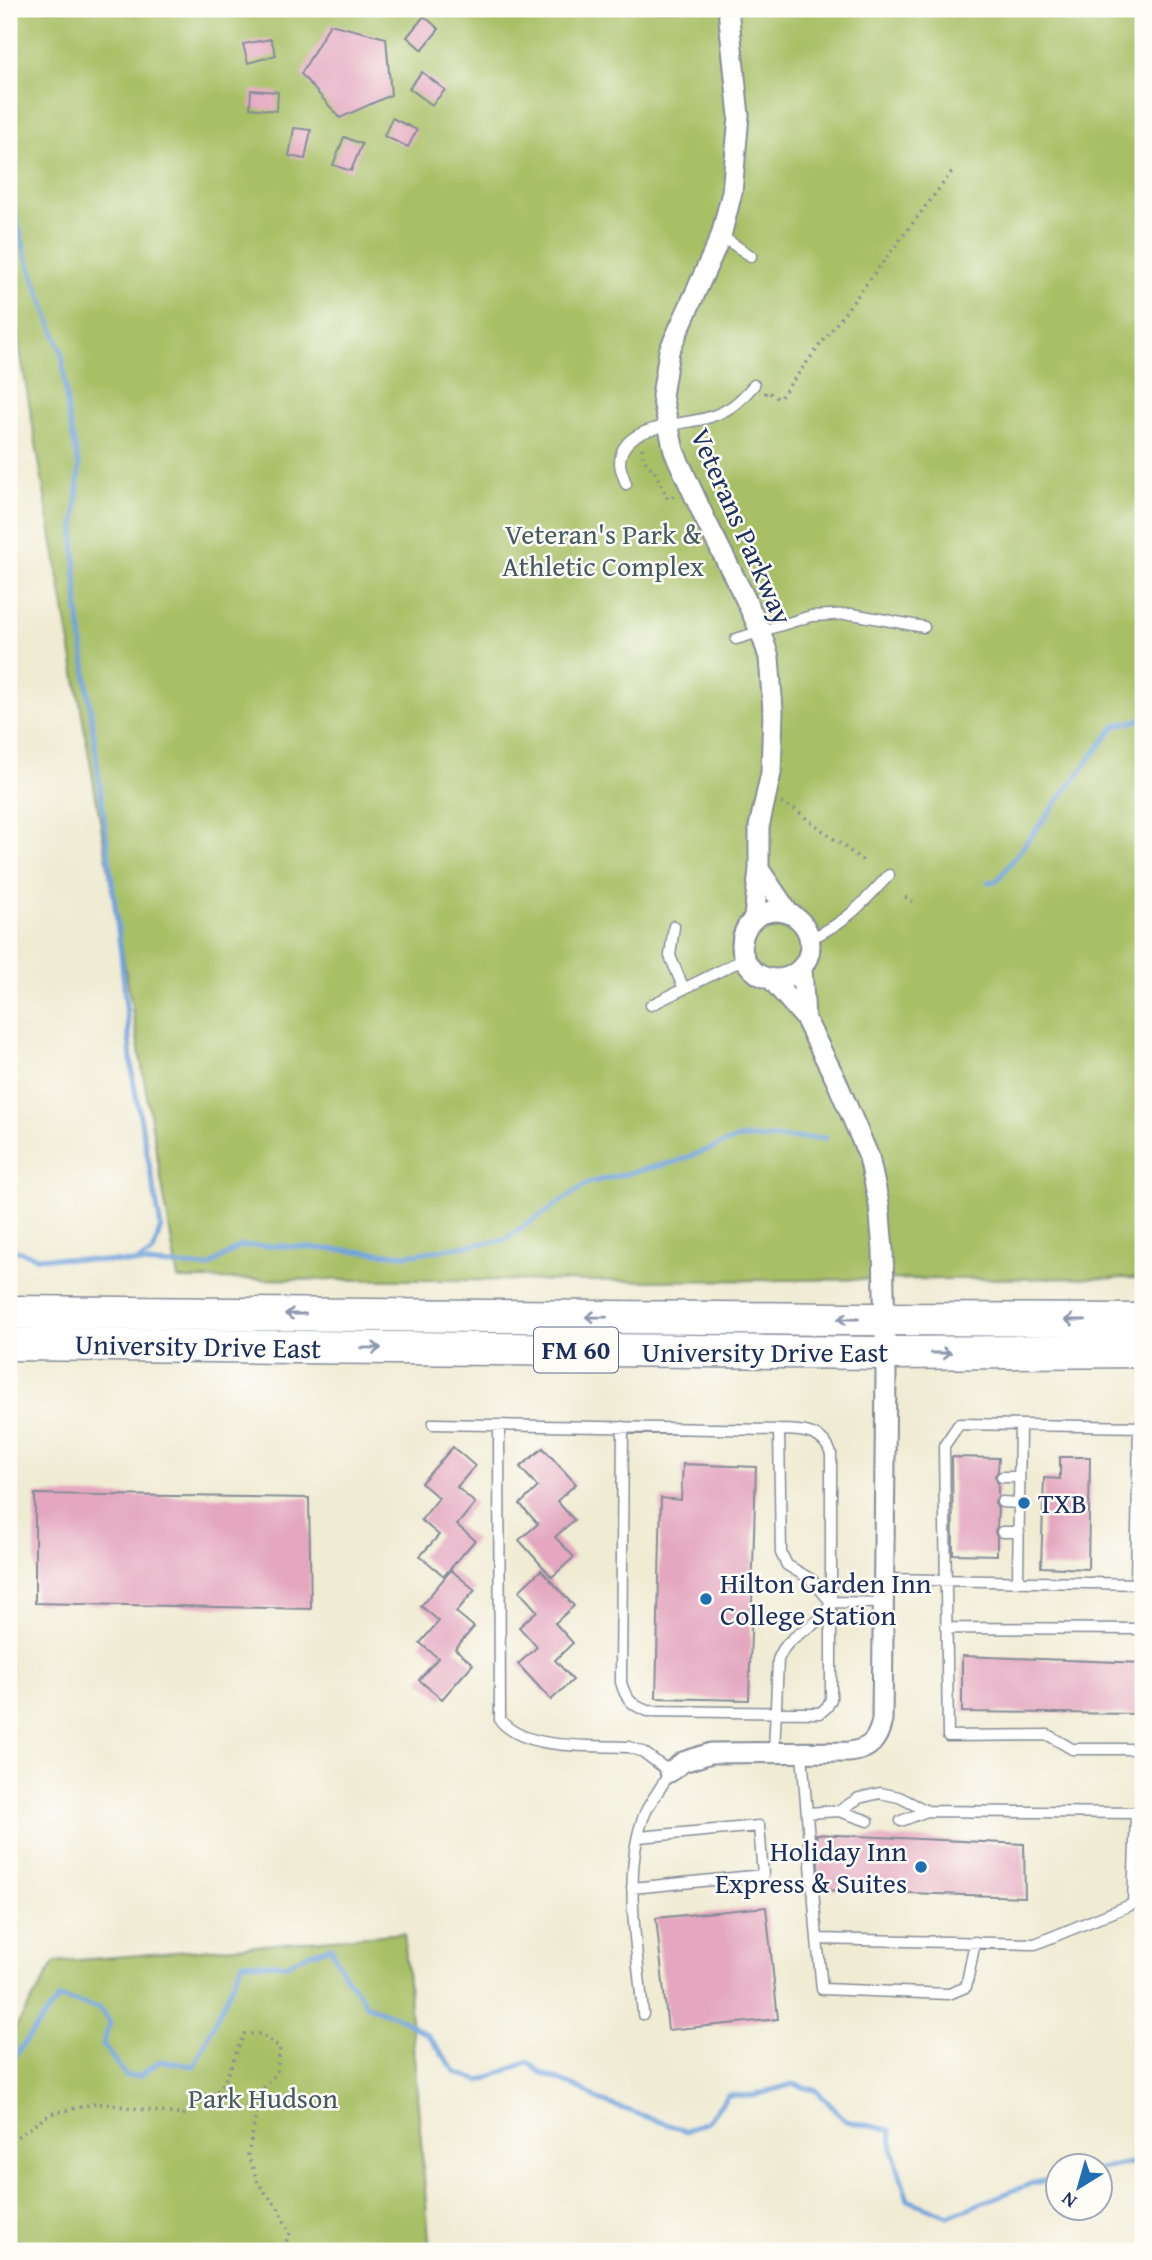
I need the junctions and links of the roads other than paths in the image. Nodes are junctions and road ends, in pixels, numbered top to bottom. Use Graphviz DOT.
graph roads {
  1 [pos="728,9"];
  2 [pos="721,236"];
  3 [pos="751,256"];
  4 [pos="754,385"];
  5 [pos="668,425"];
  6 [pos="626,484"];
  7 [pos="924,627"];
  8 [pos="761,633"];
  9 [pos="736,639"];
  10 [pos="759,869"];
  11 [pos="889,875"];
  12 [pos="788,912"];
  13 [pos="754,918"];
  14 [pos="674,926"];
  15 [pos="810,939"];
  16 [pos="744,959"];
  17 [pos="802,969"];
  18 [pos="771,979"];
  19 [pos="684,989"];
  20 [pos="651,1006"];
  21 [pos="805,1018"];
  22 [pos="9,1312"];
  23 [pos="885,1320"];
  24 [pos="1143,1320"];
  25 [pos="9,1344"];
  26 [pos="1143,1351"];
  27 [pos="885,1353"];
  28 [pos="433,1424"];
  29 [pos="499,1425"];
  30 [pos="1020,1425"];
  31 [pos="623,1427"];
  32 [pos="1141,1427"];
  33 [pos="779,1430"];
  34 [pos="944,1475"];
  35 [pos="957,1475"];
  36 [pos="1002,1477"];
  37 [pos="1020,1477"];
  38 [pos="944,1502"];
  39 [pos="957,1502"];
  40 [pos="1002,1502"];
  41 [pos="1019,1503"];
  42 [pos="944,1530"];
  43 [pos="957,1530"];
  44 [pos="1002,1532"];
  45 [pos="1019,1532"];
  46 [pos="884,1579"];
  47 [pos="944,1580"];
  48 [pos="1018,1581"];
  49 [pos="1140,1583"];
  50 [pos="831,1602"];
  51 [pos="883,1602"];
  52 [pos="946,1629"];
  53 [pos="1143,1629"];
  54 [pos="775,1712"];
  55 [pos="1143,1749"];
  56 [pos="802,1752"];
  57 [pos="774,1753"];
  58 [pos="670,1772"];
  59 [pos="839,1811"];
  60 [pos="927,1811"];
  61 [pos="807,1813"];
  62 [pos="868,1821"];
  63 [pos="901,1821"];
  64 [pos="639,1837"];
  65 [pos="632,1888"];
  66 [pos="817,1939"];
  67 [pos="975,1942"];
  68 [pos="643,2014"];
  1 -- 2 [label="street, Veterans Parkway"];
  2 -- 3 [label="lane"];
  2 -- 5 [label="street, Veterans Parkway"];
  4 -- 5 [label="lane"];
  5 -- 6 [label="lane"];
  5 -- 8 [label="street, Veterans Parkway"];
  7 -- 8 [label="lane"];
  8 -- 9 [label="lane"];
  8 -- 10 [label="street, Veterans Parkway"];
  10 -- 12 [label="street"];
  10 -- 13 [label="street, Veterans Parkway"];
  11 -- 15 [label="lane"];
  12 -- 13 [label="street"];
  12 -- 15 [label="street"];
  13 -- 16 [label="street"];
  14 -- 19 [label="lane"];
  15 -- 17 [label="street"];
  16 -- 18 [label="street"];
  16 -- 19 [label="lane"];
  17 -- 18 [label="street"];
  17 -- 21 [label="street"];
  18 -- 21 [label="street"];
  19 -- 20 [label="lane"];
  21 -- 23 [label="street"];
  23 -- 22 [label="main road, University Drive East / FM 60, one-way"];
  24 -- 23 [label="main road, University Drive East / FM 60, one-way"];
  23 -- 27 [label="street"];
  25 -- 27 [label="main road, University Drive East / FM 60, one-way"];
  27 -- 26 [label="main road, University Drive East / FM 60, one-way"];
  27 -- 46 [label="street"];
  28 -- 29 [label="lane"];
  29 -- 31 [label="lane"];
  29 -- 58 [label="lane"];
  30 -- 32 [label="lane"];
  30 -- 34 [label="lane"];
  30 -- 37 [label="lane"];
  31 -- 33 [label="lane"];
  31 -- 54 [label="lane"];
  32 -- 49 [label="lane"];
  33 -- 50 [label="lane"];
  33 -- 50 [label="lane"];
  34 -- 35 [label="lane"];
  34 -- 38 [label="lane"];
  36 -- 37 [label="lane"];
  37 -- 41 [label="lane"];
  38 -- 39 [label="lane"];
  38 -- 42 [label="lane"];
  40 -- 41 [label="lane"];
  41 -- 45 [label="lane"];
  42 -- 43 [label="lane"];
  42 -- 47 [label="lane"];
  44 -- 45 [label="lane"];
  45 -- 48 [label="lane"];
  46 -- 47 [label="lane"];
  46 -- 51 [label="street"];
  47 -- 48 [label="lane"];
  47 -- 52 [label="lane"];
  48 -- 49 [label="lane"];
  50 -- 51 [label="lane"];
  50 -- 54 [label="lane"];
  50 -- 54 [label="lane"];
  51 -- 56 [label="street"];
  52 -- 53 [label="lane"];
  52 -- 55 [label="lane"];
  54 -- 57 [label="lane"];
  56 -- 57 [label="street"];
  56 -- 61 [label="lane"];
  57 -- 58 [label="street"];
  58 -- 64 [label="lane"];
  59 -- 60 [label="lane"];
  59 -- 61 [label="lane"];
  59 -- 62 [label="lane"];
  60 -- 63 [label="lane"];
  60 -- 67 [label="lane"];
  61 -- 66 [label="lane"];
  64 -- 65 [label="lane"];
  64 -- 65 [label="lane"];
  65 -- 68 [label="lane"];
  66 -- 67 [label="lane"];
  66 -- 67 [label="lane"];
}
